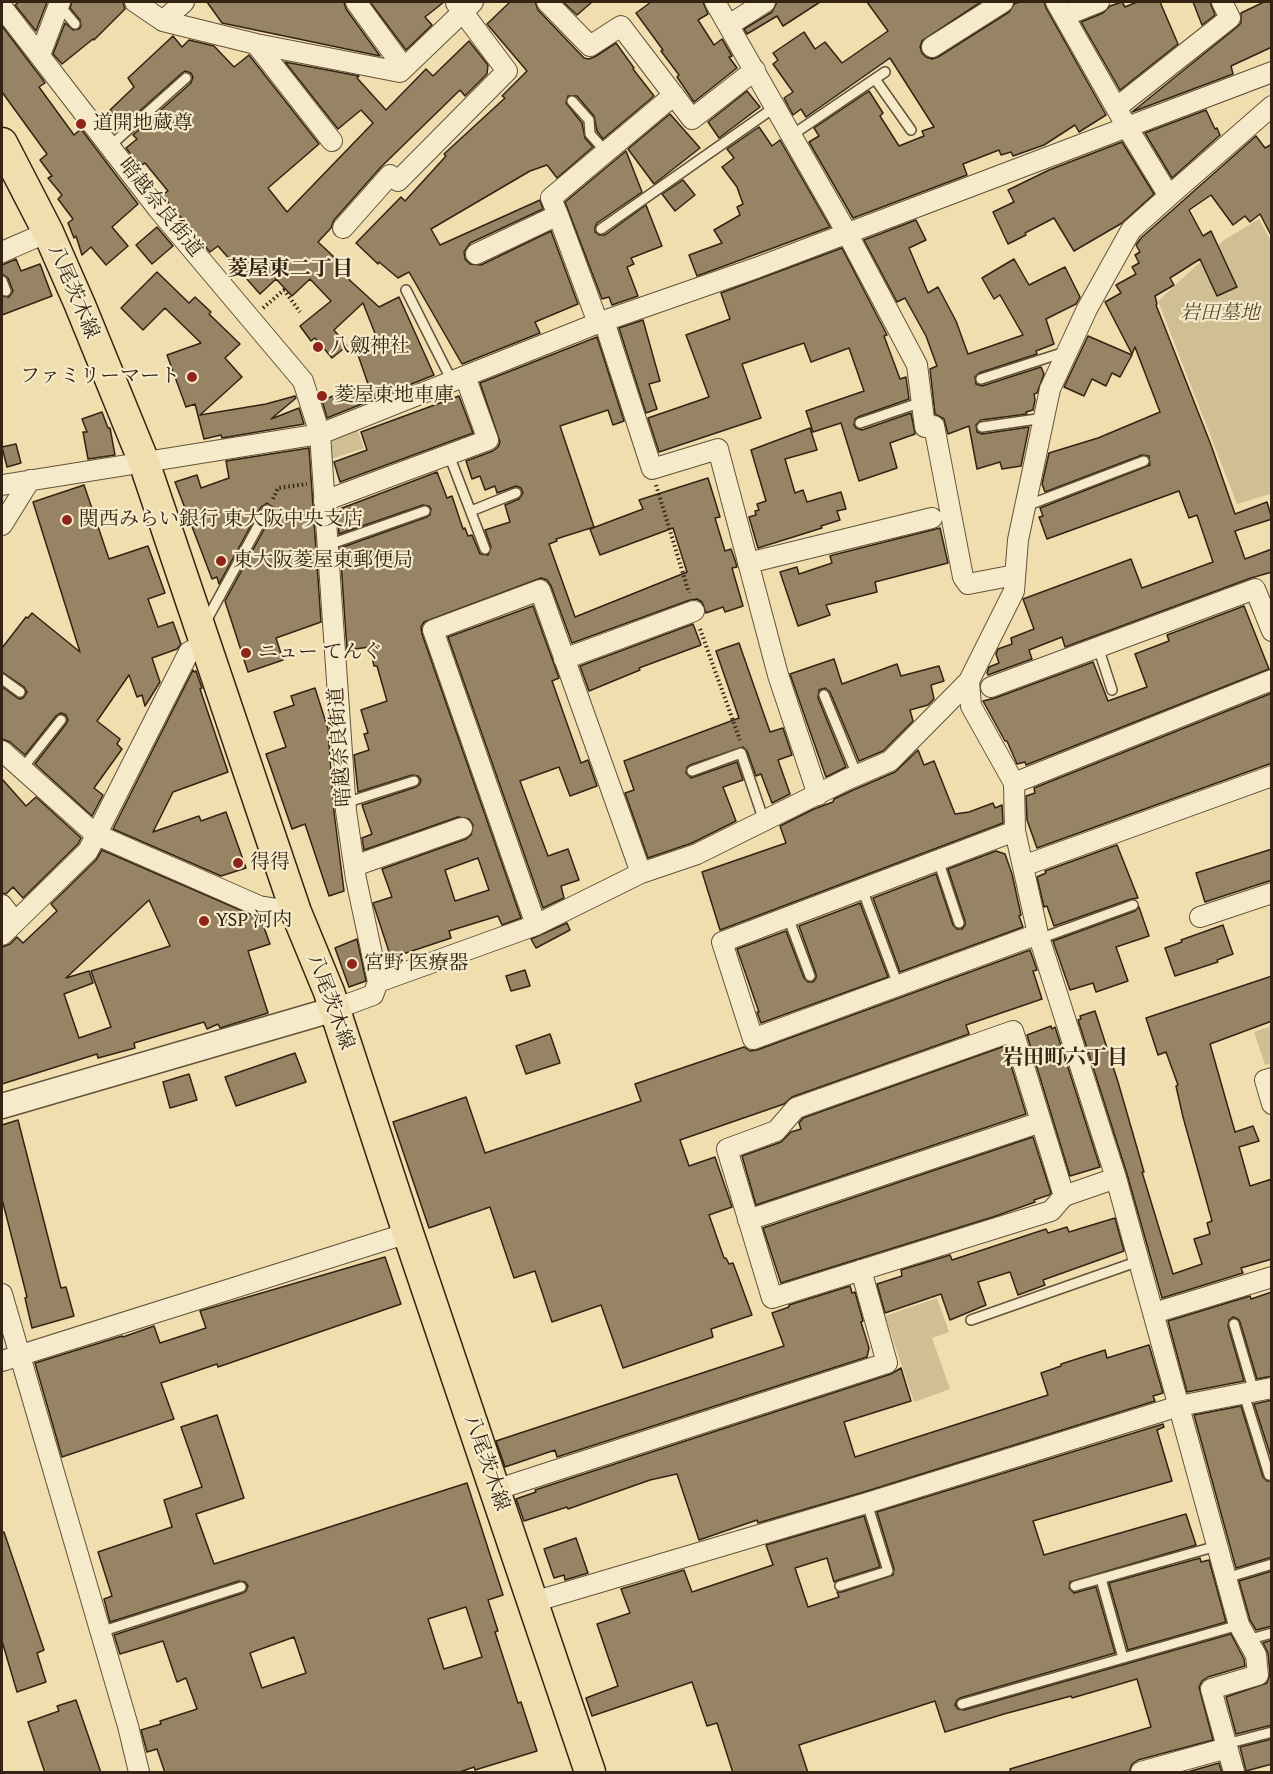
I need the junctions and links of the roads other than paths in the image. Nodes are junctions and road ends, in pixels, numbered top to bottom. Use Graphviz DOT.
graph roads {
  1 [pos="135,2"];
  2 [pos="184,2"];
  3 [pos="356,2"];
  4 [pos="547,2"];
  5 [pos="715,2"];
  6 [pos="765,2"];
  7 [pos="1004,2"];
  8 [pos="1099,2"];
  9 [pos="1221,2"];
  10 [pos="59,3"];
  11 [pos="464,5"];
  12 [pos="2,8"];
  13 [pos="1060,9"];
  14 [pos="163,21"];
  15 [pos="75,24"];
  16 [pos="729,25"];
  17 [pos="256,44"];
  18 [pos="932,47"];
  19 [pos="40,55"];
  20 [pos="404,68"];
  21 [pos="755,70"];
  22 [pos="885,72"];
  23 [pos="1272,72"];
  24 [pos="186,78"];
  25 [pos="875,79"];
  26 [pos="674,95"];
  27 [pos="572,101"];
  28 [pos="1272,106"];
  29 [pos="776,107"];
  30 [pos="1116,108"];
  31 [pos="1127,127"];
  32 [pos="911,130"];
  33 [pos="792,135"];
  34 [pos="332,141"];
  35 [pos="2,143"];
  36 [pos="110,146"];
  37 [pos="606,152"];
  38 [pos="1169,196"];
  39 [pos="558,215"];
  40 [pos="343,228"];
  41 [pos="601,229"];
  42 [pos="48,232"];
  43 [pos="847,233"];
  44 [pos="2,252"];
  45 [pos="476,254"];
  46 [pos="2,281"];
  47 [pos="406,290"];
  48 [pos="6,291"];
  49 [pos="601,322"];
  50 [pos="1067,351"];
  51 [pos="458,379"];
  52 [pos="981,379"];
  53 [pos="922,402"];
  54 [pos="1044,418"];
  55 [pos="860,423"];
  56 [pos="982,427"];
  57 [pos="320,434"];
  58 [pos="449,454"];
  59 [pos="1144,461"];
  60 [pos="144,462"];
  61 [pos="30,480"];
  62 [pos="2,485"];
  63 [pos="516,494"];
  64 [pos="324,501"];
  65 [pos="1025,507"];
  66 [pos="267,510"];
  67 [pos="424,511"];
  68 [pos="471,511"];
  69 [pos="932,518"];
  70 [pos="2,525"];
  71 [pos="327,546"];
  72 [pos="485,549"];
  73 [pos="748,563"];
  74 [pos="1015,575"];
  75 [pos="694,611"];
  76 [pos="1270,620"];
  77 [pos="203,636"];
  78 [pos="1098,647"];
  79 [pos="564,659"];
  80 [pos="2,679"];
  81 [pos="1272,680"];
  82 [pos="969,681"];
  83 [pos="991,687"];
  84 [pos="1112,690"];
  85 [pos="20,693"];
  86 [pos="824,695"];
  87 [pos="61,720"];
  88 [pos="2,751"];
  89 [pos="22,769"];
  90 [pos="692,771"];
  91 [pos="857,776"];
  92 [pos="1272,776"];
  93 [pos="414,781"];
  94 [pos="1014,783"];
  95 [pos="818,795"];
  96 [pos="345,802"];
  97 [pos="764,821"];
  98 [pos="462,828"];
  99 [pos="1015,831"];
  100 [pos="95,834"];
  101 [pos="938,860"];
  102 [pos="354,866"];
  103 [pos="1023,866"];
  104 [pos="641,873"];
  105 [pos="862,889"];
  106 [pos="1272,893"];
  107 [pos="2,905"];
  108 [pos="1133,905"];
  109 [pos="296,912"];
  110 [pos="1200,916"];
  111 [pos="788,917"];
  112 [pos="959,923"];
  113 [pos="536,925"];
  114 [pos="8,928"];
  115 [pos="1039,936"];
  116 [pos="810,976"];
  117 [pos="378,982"];
  118 [pos="898,986"];
  119 [pos="335,1009"];
  120 [pos="1272,1078"];
  121 [pos="1272,1104"];
  122 [pos="2,1105"];
  123 [pos="1041,1122"];
  124 [pos="1116,1178"];
  125 [pos="1064,1196"];
  126 [pos="748,1220"];
  127 [pos="408,1233"];
  128 [pos="1139,1261"];
  129 [pos="861,1270"];
  130 [pos="1272,1277"];
  131 [pos="2,1294"];
  132 [pos="1154,1313"];
  133 [pos="971,1320"];
  134 [pos="1234,1324"];
  135 [pos="10,1358"];
  136 [pos="1257,1391"];
  137 [pos="1179,1406"];
  138 [pos="1269,1475"];
  139 [pos="495,1490"];
  140 [pos="867,1503"];
  141 [pos="1217,1546"];
  142 [pos="1272,1564"];
  143 [pos="1226,1578"];
  144 [pos="1101,1579"];
  145 [pos="840,1586"];
  146 [pos="1075,1586"];
  147 [pos="241,1587"];
  148 [pos="533,1602"];
  149 [pos="100,1632"];
  150 [pos="1243,1633"];
  151 [pos="1272,1633"];
  152 [pos="1123,1658"];
  153 [pos="963,1704"];
  154 [pos="1272,1732"];
  155 [pos="1226,1746"];
  156 [pos="1142,1772"];
  157 [pos="139,1773"];
  158 [pos="590,1773"];
  159 [pos="1234,1773"];
  1 -- 14 [label="street"];
  2 -- 14 [label="street"];
  3 -- 20 [label="street"];
  4 -- 26 [label="street"];
  5 -- 16 [label="street"];
  6 -- 16 [label="street"];
  7 -- 18 [label="street"];
  8 -- 13 [label="street"];
  9 -- 30 [label="street"];
  10 -- 15 [label="lane"];
  10 -- 19 [label="street"];
  11 -- 20 [label="street"];
  11 -- 40 [label="street"];
  12 -- 19 [label="street, 暗越奈良街道"];
  13 -- 30 [label="street"];
  14 -- 17 [label="street"];
  16 -- 21 [label="street"];
  17 -- 20 [label="street"];
  17 -- 34 [label="street"];
  19 -- 36 [label="street, 暗越奈良街道"];
  21 -- 26 [label="street"];
  21 -- 29 [label="street"];
  22 -- 25 [label="lane"];
  23 -- 31 [label="street"];
  24 -- 36 [label="lane"];
  25 -- 32 [label="lane"];
  25 -- 33 [label="lane"];
  26 -- 37 [label="street"];
  27 -- 37 [label="lane"];
  28 -- 38 [label="street"];
  29 -- 33 [label="street"];
  29 -- 41 [label="lane"];
  30 -- 31 [label="street"];
  31 -- 38 [label="street"];
  31 -- 43 [label="street"];
  33 -- 43 [label="street"];
  35 -- 42 [label="main road, 八尾茨木線"];
  36 -- 57 [label="street, 暗越奈良街道"];
  37 -- 39 [label="street"];
  38 -- 50 [label="street"];
  39 -- 45 [label="street"];
  39 -- 49 [label="street"];
  42 -- 44 [label="street"];
  42 -- 60 [label="main road, 八尾茨木線"];
  43 -- 49 [label="street"];
  43 -- 53 [label="street"];
  46 -- 48 [label="lane"];
  47 -- 51 [label="lane"];
  49 -- 51 [label="street"];
  49 -- 73 [label="street"];
  50 -- 52 [label="lane"];
  50 -- 54 [label="street"];
  51 -- 57 [label="street"];
  51 -- 58 [label="street"];
  53 -- 55 [label="lane"];
  53 -- 74 [label="street"];
  54 -- 56 [label="lane"];
  54 -- 65 [label="street"];
  57 -- 60 [label="street"];
  57 -- 64 [label="street, 暗越奈良街道"];
  58 -- 64 [label="street"];
  58 -- 68 [label="lane"];
  59 -- 65 [label="lane"];
  60 -- 61 [label="street"];
  60 -- 77 [label="main road, 八尾茨木線"];
  61 -- 62 [label="street"];
  61 -- 70 [label="street"];
  63 -- 68 [label="lane"];
  64 -- 71 [label="street, 暗越奈良街道"];
  65 -- 74 [label="street"];
  66 -- 77 [label="lane"];
  67 -- 71 [label="lane"];
  68 -- 72 [label="lane"];
  69 -- 73 [label="street"];
  71 -- 96 [label="street, 暗越奈良街道"];
  73 -- 95 [label="street"];
  74 -- 82 [label="street"];
  75 -- 79 [label="street"];
  76 -- 78 [label="street"];
  77 -- 100 [label="street"];
  77 -- 109 [label="main road, 八尾茨木線"];
  78 -- 83 [label="street"];
  78 -- 84 [label="lane"];
  79 -- 104 [label="street"];
  79 -- 113 [label="street"];
  80 -- 85 [label="lane"];
  81 -- 94 [label="street"];
  82 -- 91 [label="street"];
  82 -- 94 [label="street"];
  86 -- 91 [label="lane"];
  87 -- 89 [label="lane"];
  88 -- 89 [label="street"];
  89 -- 100 [label="street"];
  90 -- 97 [label="lane"];
  91 -- 95 [label="street"];
  92 -- 103 [label="street"];
  93 -- 96 [label="lane"];
  94 -- 99 [label="street"];
  95 -- 97 [label="street"];
  96 -- 102 [label="street, 暗越奈良街道"];
  97 -- 104 [label="street"];
  98 -- 102 [label="street"];
  99 -- 101 [label="street"];
  99 -- 103 [label="street"];
  100 -- 109 [label="street"];
  100 -- 114 [label="street"];
  101 -- 105 [label="street"];
  101 -- 112 [label="lane"];
  102 -- 117 [label="street, 暗越奈良街道"];
  103 -- 115 [label="street"];
  104 -- 113 [label="street"];
  105 -- 111 [label="street"];
  105 -- 118 [label="lane"];
  106 -- 110 [label="street"];
  107 -- 114 [label="street"];
  108 -- 115 [label="lane"];
  109 -- 119 [label="main road, 八尾茨木線"];
  111 -- 116 [label="lane"];
  111 -- 118 [label="street"];
  113 -- 117 [label="street"];
  115 -- 118 [label="street"];
  115 -- 124 [label="street"];
  117 -- 119 [label="street"];
  119 -- 122 [label="street"];
  119 -- 127 [label="main road, 八尾茨木線"];
  120 -- 121 [label="street"];
  123 -- 125 [label="street"];
  123 -- 126 [label="street"];
  123 -- 126 [label="street"];
  124 -- 125 [label="street"];
  124 -- 128 [label="street"];
  125 -- 129 [label="street"];
  126 -- 129 [label="street"];
  127 -- 135 [label="street"];
  127 -- 139 [label="main road, 八尾茨木線"];
  128 -- 132 [label="street"];
  128 -- 133 [label="lane"];
  129 -- 139 [label="street"];
  130 -- 132 [label="street"];
  131 -- 135 [label="street"];
  132 -- 137 [label="street"];
  134 -- 136 [label="lane"];
  135 -- 149 [label="street"];
  136 -- 137 [label="street"];
  136 -- 138 [label="lane"];
  137 -- 140 [label="street"];
  137 -- 141 [label="street"];
  139 -- 148 [label="main road, 八尾茨木線"];
  140 -- 145 [label="lane"];
  140 -- 148 [label="street"];
  141 -- 143 [label="street"];
  141 -- 144 [label="lane"];
  142 -- 143 [label="lane"];
  143 -- 150 [label="street"];
  144 -- 146 [label="lane"];
  144 -- 152 [label="lane"];
  147 -- 149 [label="lane"];
  148 -- 158 [label="main road, 八尾茨木線"];
  149 -- 157 [label="street"];
  150 -- 151 [label="lane"];
  150 -- 152 [label="lane"];
  150 -- 155 [label="street"];
  152 -- 153 [label="lane"];
  154 -- 155 [label="lane"];
  155 -- 156 [label="street"];
  155 -- 159 [label="street"];
}
